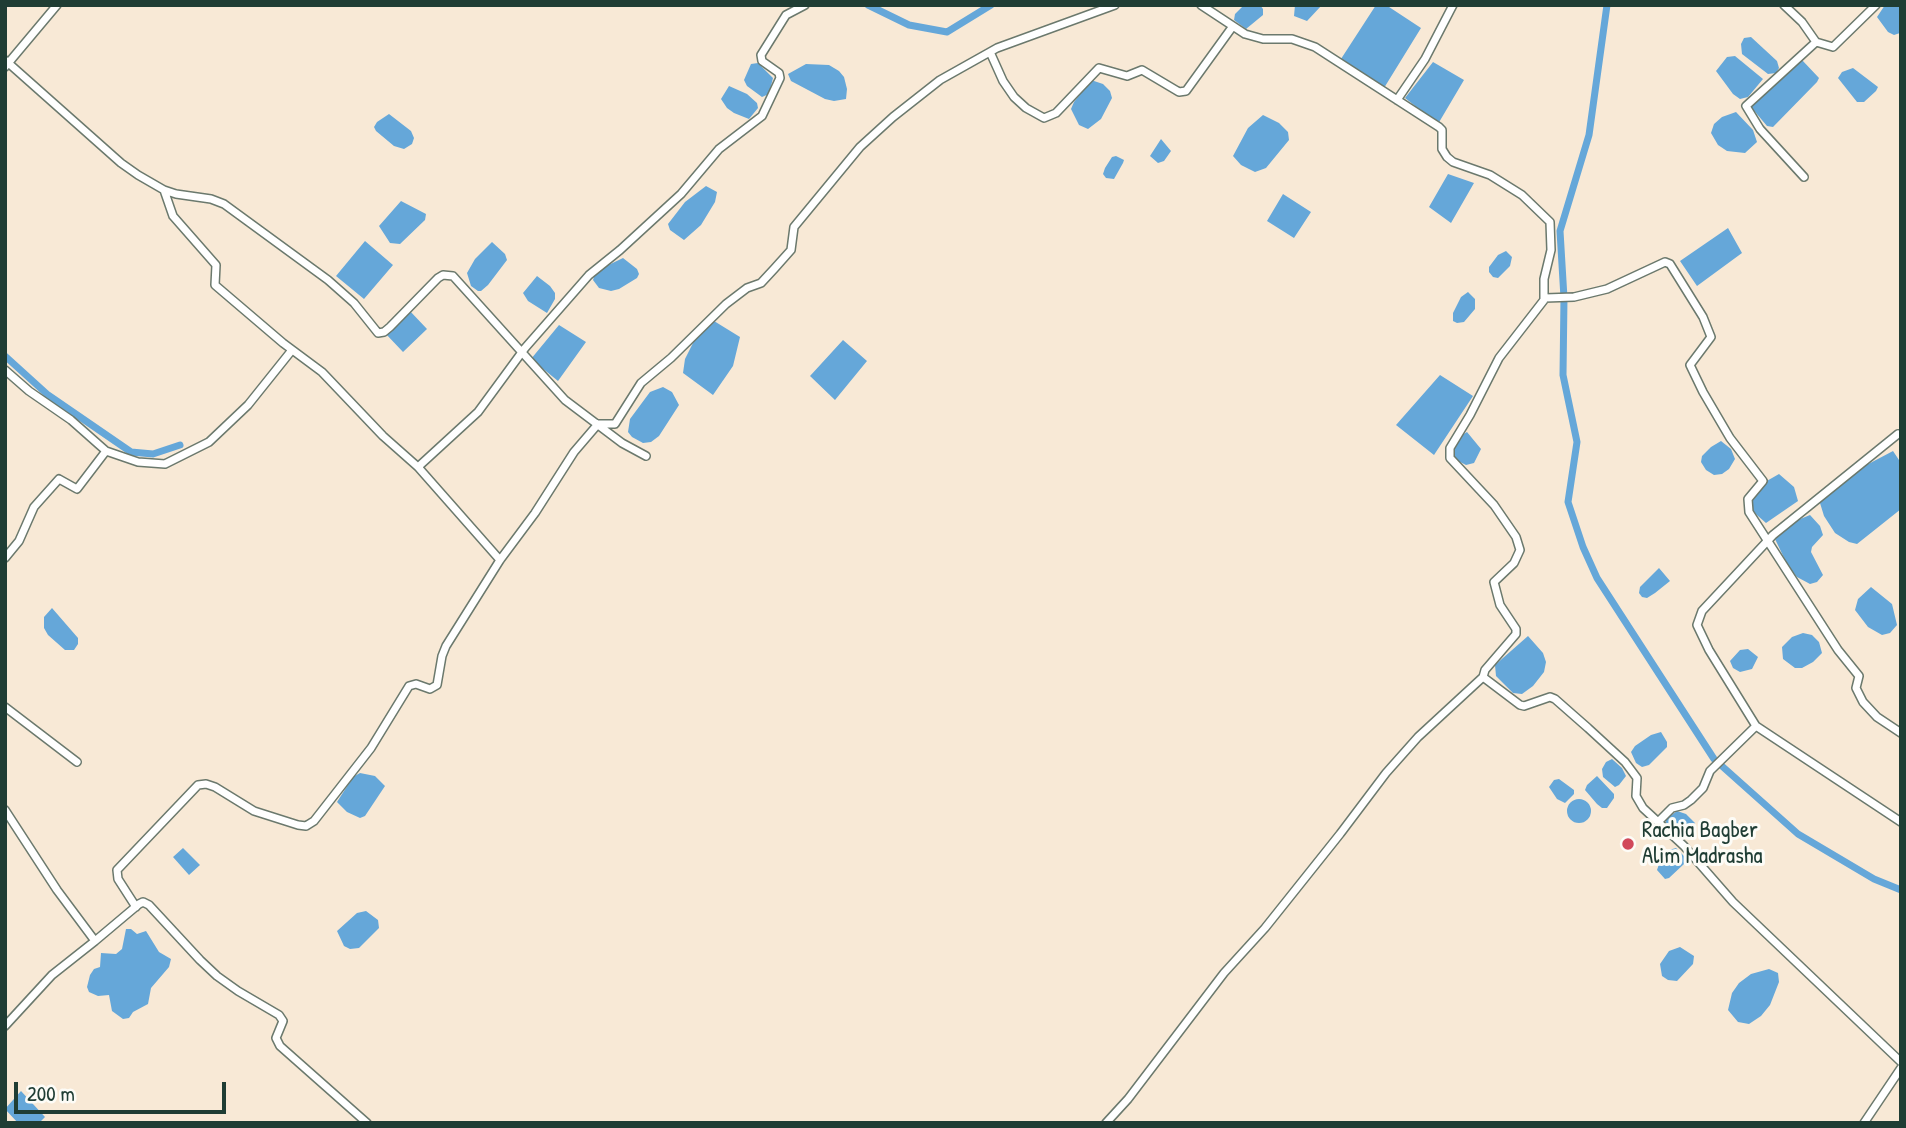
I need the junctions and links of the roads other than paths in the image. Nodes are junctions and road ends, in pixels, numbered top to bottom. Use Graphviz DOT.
graph roads {
  1 [pos="57,5"];
  2 [pos="805,5"];
  3 [pos="1115,5"];
  4 [pos="1202,5"];
  5 [pos="1453,5"];
  6 [pos="1784,5"];
  7 [pos="1876,5"];
  8 [pos="1233,26"];
  9 [pos="1816,42"];
  10 [pos="990,52"];
  11 [pos="6,63"];
  12 [pos="1397,100"];
  13 [pos="1804,177"];
  14 [pos="164,190"];
  15 [pos="1545,299"];
  16 [pos="292,350"];
  17 [pos="522,353"];
  18 [pos="5,370"];
  19 [pos="598,424"];
  20 [pos="1898,434"];
  21 [pos="106,451"];
  22 [pos="646,456"];
  23 [pos="418,467"];
  24 [pos="1767,540"];
  25 [pos="5,558"];
  26 [pos="500,560"];
  27 [pos="1483,677"];
  28 [pos="5,707"];
  29 [pos="1756,726"];
  30 [pos="1901,733"];
  31 [pos="77,762"];
  32 [pos="5,810"];
  33 [pos="1658,822"];
  34 [pos="1901,822"];
  35 [pos="136,907"];
  36 [pos="95,941"];
  37 [pos="5,1027"];
  38 [pos="1901,1062"];
  39 [pos="1901,1068"];
  40 [pos="367,1123"];
  41 [pos="1106,1123"];
  42 [pos="1864,1123"];
  1 -- 11 [label="street"];
  2 -- 17 [label="street"];
  3 -- 10 [label="street"];
  4 -- 8 [label="street"];
  5 -- 12 [label="street"];
  6 -- 9 [label="street"];
  7 -- 9 [label="street"];
  8 -- 10 [label="street"];
  8 -- 12 [label="street"];
  9 -- 13 [label="street"];
  10 -- 19 [label="street"];
  11 -- 14 [label="street"];
  12 -- 15 [label="street"];
  14 -- 16 [label="street"];
  14 -- 17 [label="street"];
  15 -- 24 [label="street"];
  15 -- 27 [label="street"];
  16 -- 21 [label="street"];
  16 -- 23 [label="street"];
  17 -- 19 [label="street"];
  17 -- 23 [label="street"];
  18 -- 21 [label="street"];
  19 -- 22 [label="street"];
  19 -- 26 [label="street"];
  20 -- 24 [label="street"];
  21 -- 25 [label="street"];
  23 -- 26 [label="street"];
  24 -- 29 [label="street"];
  24 -- 30 [label="street"];
  26 -- 35 [label="street"];
  27 -- 33 [label="street"];
  27 -- 41 [label="street"];
  28 -- 31 [label="street"];
  29 -- 33 [label="street"];
  29 -- 34 [label="street"];
  32 -- 36 [label="street"];
  33 -- 38 [label="street"];
  35 -- 36 [label="street"];
  35 -- 40 [label="street"];
  36 -- 37 [label="street"];
  39 -- 42 [label="street"];
}
